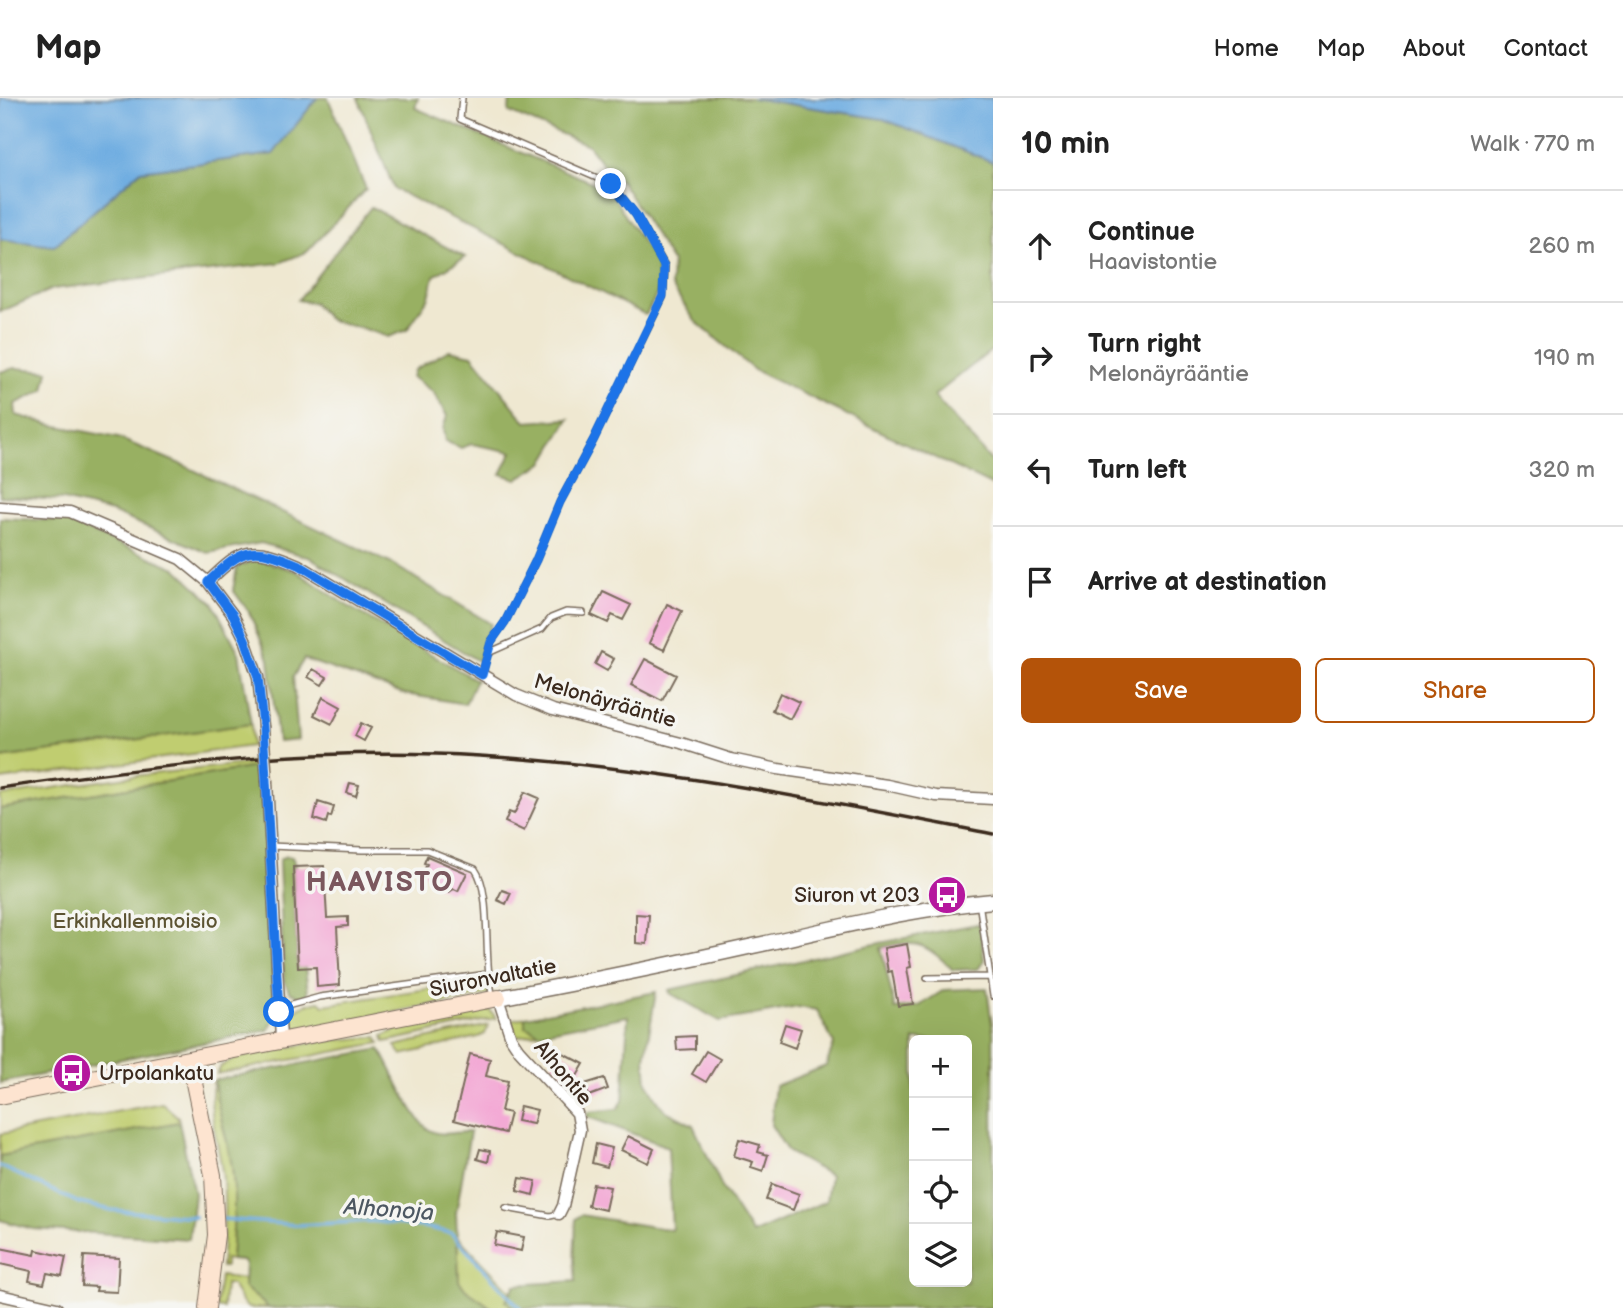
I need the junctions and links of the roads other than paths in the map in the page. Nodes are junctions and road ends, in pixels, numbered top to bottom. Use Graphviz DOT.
graph roads {
  1 [pos="462,98"];
  2 [pos="0,507"];
  3 [pos="208,582"];
  4 [pos="583,613"];
  5 [pos="488,653"];
  6 [pos="482,675"];
  7 [pos="993,799"];
  8 [pos="270,846"];
  9 [pos="986,902"];
  10 [pos="488,974"];
  11 [pos="990,977"];
  12 [pos="927,978"];
  13 [pos="993,996"];
  14 [pos="496,999"];
  15 [pos="279,1012"];
  16 [pos="281,1039"];
  17 [pos="190,1059"];
  18 [pos="0,1096"];
  19 [pos="506,1208"];
  20 [pos="559,1214"];
  21 [pos="0,1295"];
  22 [pos="57,1308"];
  23 [pos="207,1308"];
  1 -- 5 [label="lane"];
  2 -- 3 [label="street"];
  3 -- 6 [label="street, Melonäyrääntie"];
  3 -- 8 [label="street, bridge"];
  4 -- 5 [label="lane"];
  5 -- 6 [label="lane"];
  6 -- 7 [label="street, Melonäyrääntie"];
  8 -- 10 [label="lane"];
  8 -- 15 [label="street"];
  9 -- 11 [label="lane"];
  9 -- 14 [label="street, Siuronvaltatie"];
  10 -- 14 [label="lane"];
  10 -- 15 [label="lane"];
  11 -- 12 [label="lane"];
  11 -- 13 [label="lane"];
  14 -- 16 [label="main road, Siuronvaltatie"];
  14 -- 20 [label="street, Alhontie"];
  15 -- 16 [label="street"];
  16 -- 17 [label="main road, Siuronvaltatie"];
  17 -- 18 [label="main road, Siuronvaltatie"];
  17 -- 23 [label="main road"];
  19 -- 20 [label="lane"];
  21 -- 22 [label="street"];
}
